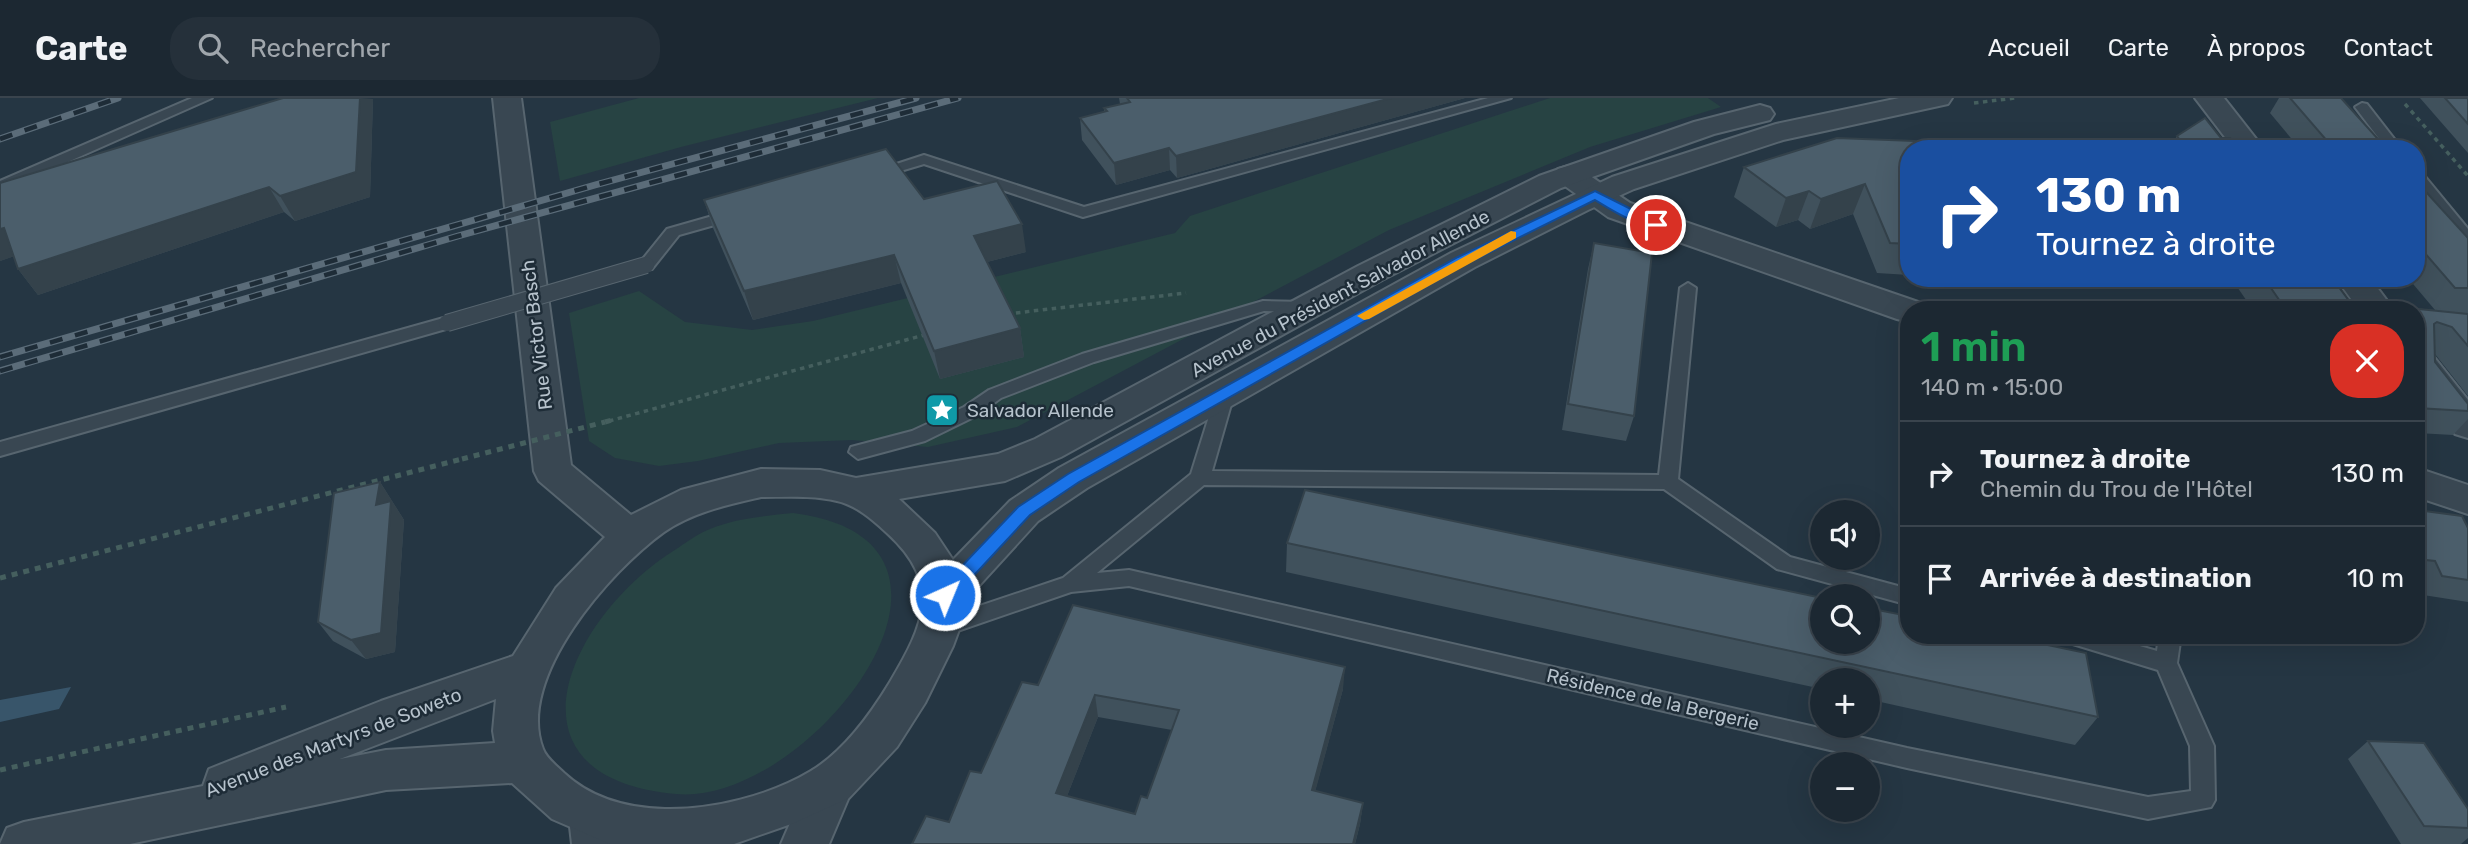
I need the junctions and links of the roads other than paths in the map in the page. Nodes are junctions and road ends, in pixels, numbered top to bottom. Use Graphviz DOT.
graph roads {
  1 [pos="205,98"];
  2 [pos="507,98"];
  3 [pos="1504,98"];
  4 [pos="1829,98"];
  5 [pos="1938,98"];
  6 [pos="2209,98"];
  7 [pos="2362,107"];
  8 [pos="2242,140"];
  9 [pos="2388,140"];
  10 [pos="858,178"];
  11 [pos="2425,186"];
  12 [pos="0,187"];
  13 [pos="1591,191"];
  14 [pos="752,209"];
  15 [pos="2468,239"];
  16 [pos="2359,287"];
  17 [pos="1688,288"];
  18 [pos="2370,301"];
  19 [pos="1308,307"];
  20 [pos="1900,308"];
  21 [pos="2425,370"];
  22 [pos="993,373"];
  23 [pos="995,394"];
  24 [pos="1224,394"];
  25 [pos="2468,425"];
  26 [pos="0,449"];
  27 [pos="856,472"];
  28 [pos="1200,478"];
  29 [pos="1668,482"];
  30 [pos="2425,485"];
  31 [pos="2468,499"];
  32 [pos="631,537"];
  33 [pos="1070,584"];
  34 [pos="1900,594"];
  35 [pos="942,612"];
  36 [pos="2102,644"];
  37 [pos="2169,644"];
  38 [pos="2166,663"];
  39 [pos="528,669"];
  40 [pos="524,762"];
  41 [pos="830,785"];
  42 [pos="139,818"];
  43 [pos="595,831"];
  44 [pos="24,844"];
  45 [pos="805,844"];
  1 -- 12 [label="lane"];
  2 -- 32 [label="street, Rue Victor Basch"];
  3 -- 10 [label="lane"];
  4 -- 13 [label="street, Avenue du Président Salvador Allende"];
  5 -- 13 [label="street, Avenue du Président Salvador Allende"];
  6 -- 8 [label="street"];
  7 -- 9 [label="lane"];
  11 -- 15 [label="lane"];
  13 -- 19 [label="street, Avenue du Président Salvador Allende"];
  13 -- 20 [label="street"];
  13 -- 24 [label="street, Avenue du Président Salvador Allende"];
  14 -- 26 [label="lane, bridge"];
  16 -- 18 [label="street"];
  17 -- 29 [label="lane"];
  19 -- 23 [label="lane"];
  19 -- 27 [label="street, Avenue du Président Salvador Allende"];
  21 -- 25 [label="street"];
  22 -- 23 [label="lane"];
  23 -- 27 [label="lane"];
  24 -- 28 [label="lane"];
  24 -- 35 [label="street, Avenue du Président Salvador Allende"];
  27 -- 32 [label="street"];
  27 -- 35 [label="street"];
  28 -- 29 [label="lane"];
  28 -- 33 [label="lane"];
  29 -- 34 [label="lane"];
  30 -- 31 [label="street"];
  32 -- 39 [label="street"];
  33 -- 35 [label="lane, Résidence de la Bergerie"];
  33 -- 38 [label="lane, Résidence de la Bergerie"];
  35 -- 41 [label="street, Avenue du Président Salvador Allende"];
  36 -- 38 [label="lane"];
  37 -- 38 [label="lane"];
  39 -- 40 [label="street"];
  39 -- 42 [label="street, Avenue des Martyrs de Soweto"];
  40 -- 42 [label="street, Avenue des Martyrs de Soweto"];
  40 -- 43 [label="street"];
  41 -- 43 [label="street"];
  41 -- 45 [label="street"];
  42 -- 44 [label="street, Avenue des Martyrs de Soweto"];
}
